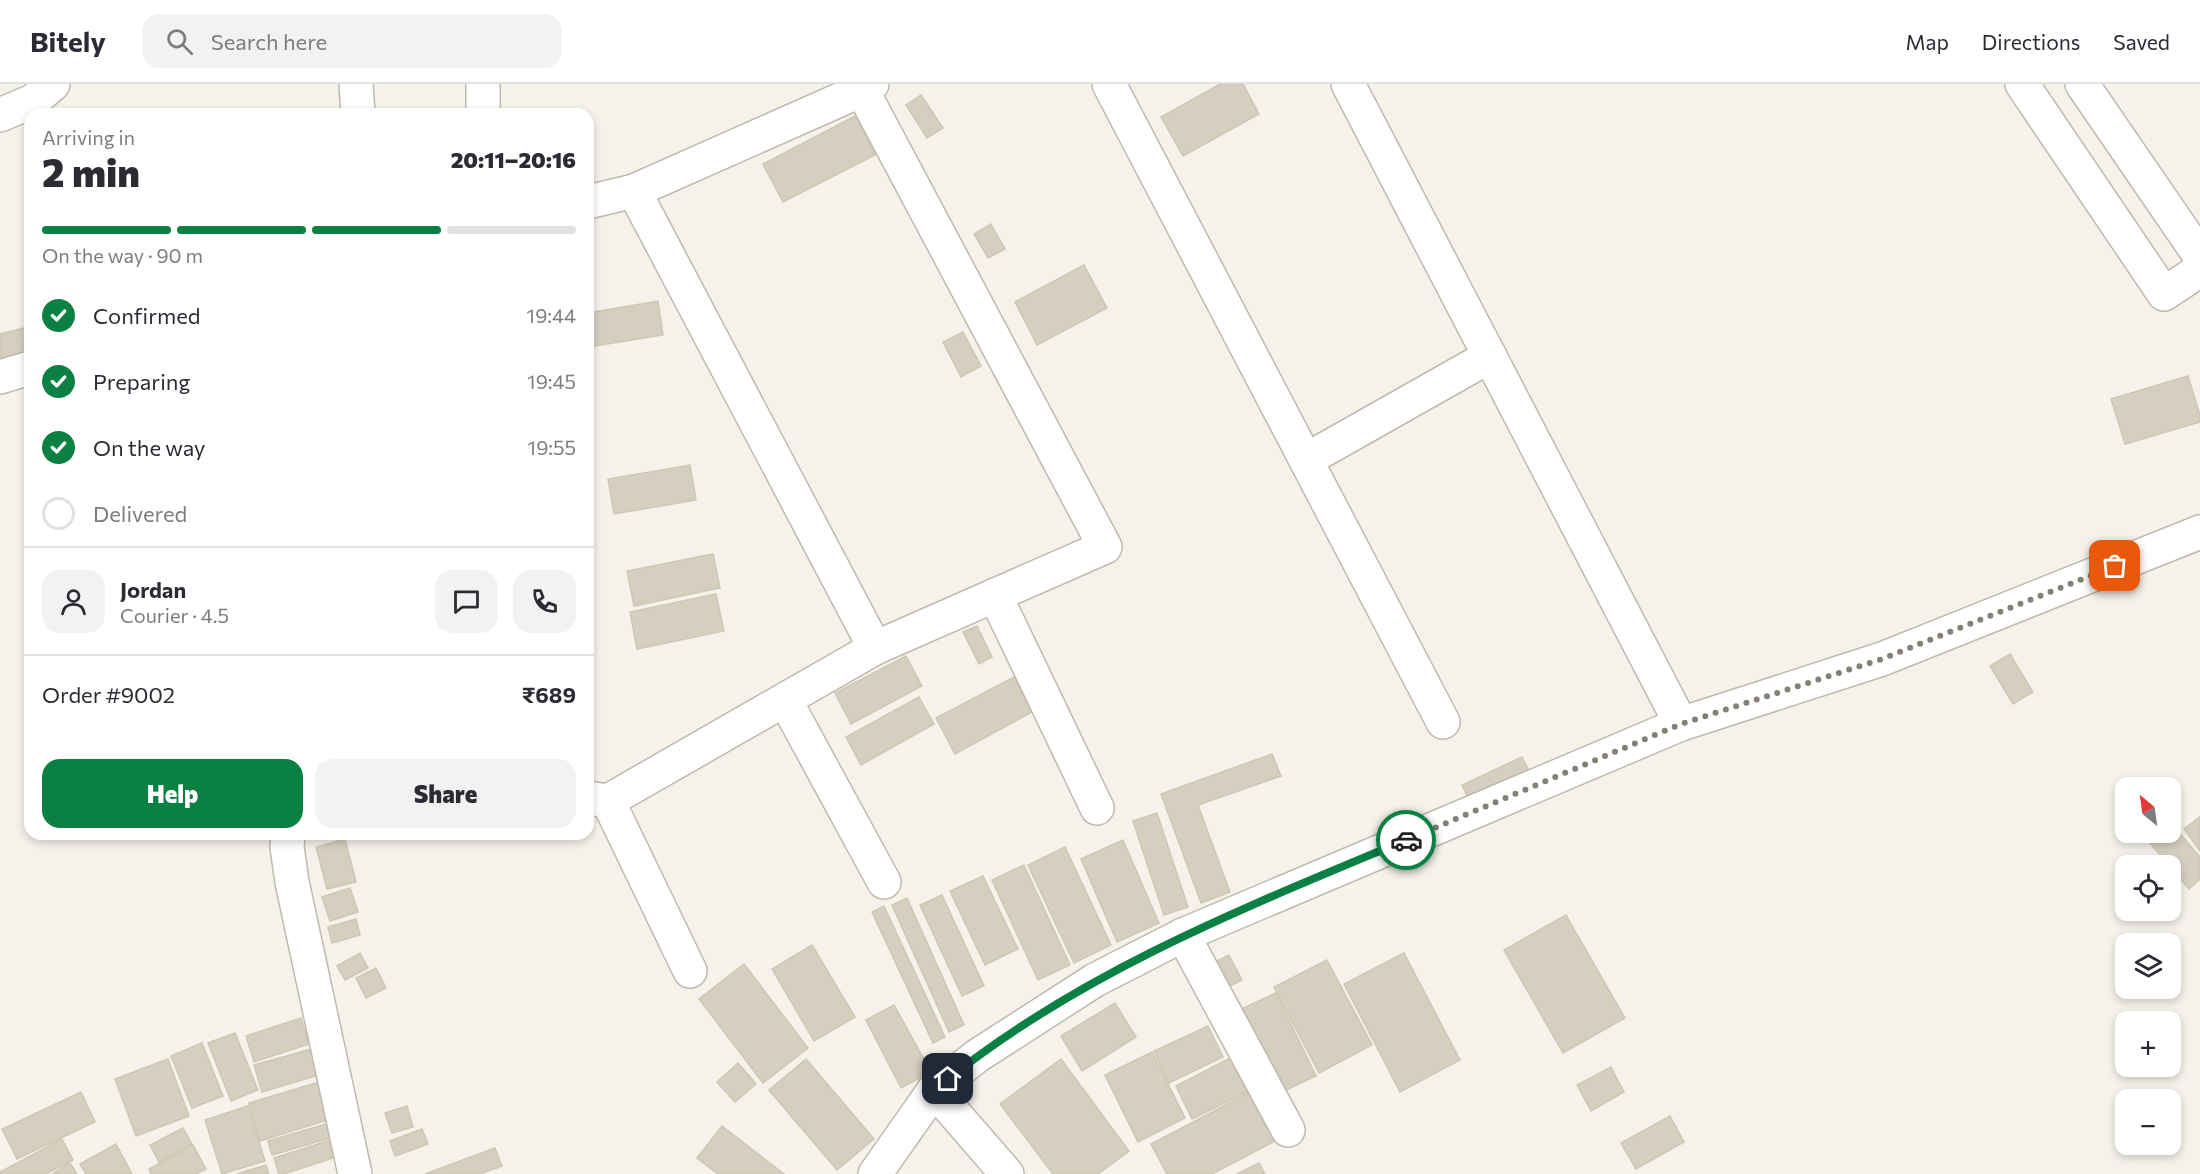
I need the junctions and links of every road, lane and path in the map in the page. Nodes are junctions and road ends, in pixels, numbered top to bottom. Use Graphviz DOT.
graph roads {
  1 [pos="52,84"];
  2 [pos="356,84"];
  3 [pos="483,84"];
  4 [pos="1108,84"];
  5 [pos="1348,84"];
  6 [pos="2022,84"];
  7 [pos="2082,84"];
  8 [pos="867,87"];
  9 [pos="358,108"];
  10 [pos="483,108"];
  11 [pos="0,115"];
  12 [pos="634,192"];
  13 [pos="594,201"];
  14 [pos="2200,256"];
  15 [pos="2200,270"];
  16 [pos="1490,356"];
  17 [pos="24,370"];
  18 [pos="0,377"];
  19 [pos="1306,460"];
  20 [pos="2200,532"];
  21 [pos="995,595"];
  22 [pos="875,648"];
  23 [pos="785,700"];
  24 [pos="1443,722"];
  25 [pos="1681,724"];
  26 [pos="598,800"];
  27 [pos="1097,808"];
  28 [pos="288,840"];
  29 [pos="884,882"];
  30 [pos="1183,935"];
  31 [pos="690,971"];
  32 [pos="934,1090"];
  33 [pos="1288,1130"];
  34 [pos="355,1174"];
  35 [pos="875,1174"];
  36 [pos="1007,1174"];
  1 -- 11 [label="street"];
  2 -- 9 [label="street"];
  3 -- 10 [label="street"];
  4 -- 19 [label="street"];
  5 -- 16 [label="street"];
  6 -- 15 [label="street"];
  7 -- 14 [label="street"];
  8 -- 12 [label="street"];
  8 -- 21 [label="street"];
  12 -- 13 [label="street"];
  12 -- 22 [label="street"];
  16 -- 19 [label="street"];
  16 -- 25 [label="street"];
  17 -- 18 [label="street"];
  19 -- 24 [label="street"];
  20 -- 25 [label="street"];
  21 -- 22 [label="street"];
  21 -- 27 [label="street"];
  22 -- 23 [label="street"];
  23 -- 26 [label="street"];
  23 -- 29 [label="street"];
  25 -- 30 [label="street"];
  26 -- 31 [label="street"];
  28 -- 34 [label="street"];
  30 -- 32 [label="street"];
  30 -- 33 [label="street"];
  32 -- 35 [label="street"];
  32 -- 36 [label="street"];
}
